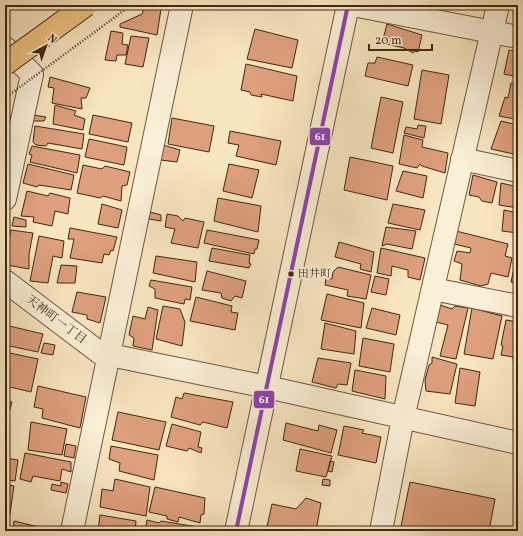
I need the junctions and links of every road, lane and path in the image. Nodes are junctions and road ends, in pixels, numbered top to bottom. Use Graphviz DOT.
graph roads {
  1 [pos="86,5"];
  2 [pos="131,5"];
  3 [pos="182,5"];
  4 [pos="348,5"];
  5 [pos="353,5"];
  6 [pos="498,5"];
  7 [pos="492,31"];
  8 [pos="518,37"];
  9 [pos="5,48"];
  10 [pos="5,64"];
  11 [pos="5,98"];
  12 [pos="462,160"];
  13 [pos="518,171"];
  14 [pos="5,199"];
  15 [pos="5,281"];
  16 [pos="433,289"];
  17 [pos="518,306"];
  18 [pos="109,355"];
  19 [pos="267,387"];
  20 [pos="403,418"];
  21 [pos="518,443"];
  22 [pos="72,531"];
  23 [pos="236,531"];
  24 [pos="381,531"];
  1 -- 10 [label="main road, bridge"];
  2 -- 11 [label="path, bridge"];
  3 -- 18 [label="street"];
  4 -- 19 [label="street"];
  5 -- 7 [label="street"];
  6 -- 7 [label="street"];
  7 -- 8 [label="street"];
  7 -- 12 [label="street"];
  9 -- 14 [label="street"];
  12 -- 13 [label="street"];
  12 -- 16 [label="street"];
  15 -- 18 [label="street, 天神町一丁目"];
  16 -- 17 [label="street"];
  16 -- 20 [label="street"];
  18 -- 19 [label="street, 天神町一丁目"];
  18 -- 22 [label="street"];
  19 -- 20 [label="street, 天神町一丁目"];
  19 -- 23 [label="street"];
  20 -- 21 [label="street, 天神町一丁目"];
  20 -- 24 [label="street"];
}
